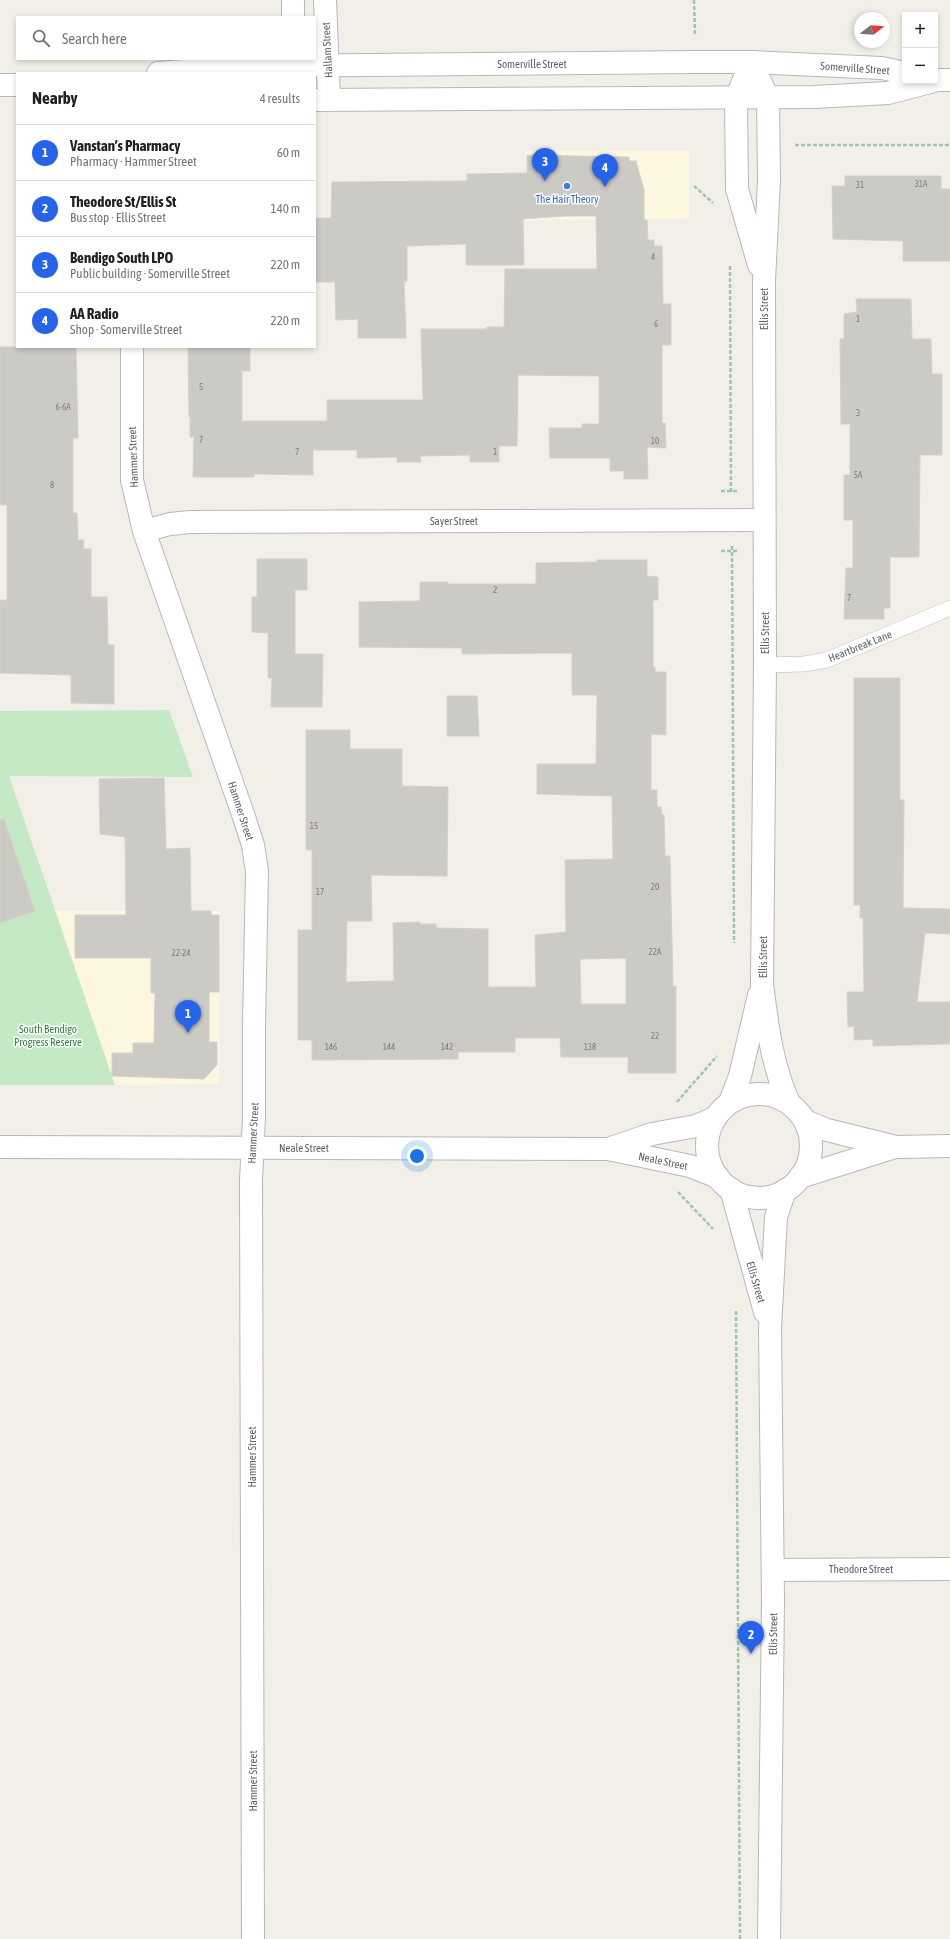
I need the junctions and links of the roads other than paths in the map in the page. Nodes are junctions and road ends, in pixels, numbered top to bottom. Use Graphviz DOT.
graph roads {
  1 [pos="293,0"];
  2 [pos="325,0"];
  3 [pos="293,16"];
  4 [pos="751,62"];
  5 [pos="328,65"];
  6 [pos="295,66"];
  7 [pos="172,72"];
  8 [pos="902,72"];
  9 [pos="941,80"];
  10 [pos="0,85"];
  11 [pos="16,85"];
  12 [pos="768,98"];
  13 [pos="322,99"];
  14 [pos="736,99"];
  15 [pos="764,281"];
  16 [pos="132,348"];
  17 [pos="764,520"];
  18 [pos="144,531"];
  19 [pos="950,608"];
  20 [pos="765,665"];
  21 [pos="762,984"];
  22 [pos="730,1102"];
  23 [pos="789,1103"];
  24 [pos="715,1118"];
  25 [pos="805,1121"];
  26 [pos="950,1146"];
  27 [pos="0,1147"];
  28 [pos="896,1147"];
  29 [pos="253,1148"];
  30 [pos="608,1150"];
  31 [pos="724,1183"];
  32 [pos="793,1184"];
  33 [pos="770,1329"];
  34 [pos="950,1569"];
  35 [pos="773,1570"];
  36 [pos="253,1939"];
  37 [pos="769,1939"];
  1 -- 3 [label="street"];
  2 -- 5 [label="street, Hallam Street"];
  4 -- 5 [label="street, Somerville Street"];
  4 -- 8 [label="street, Somerville Street"];
  4 -- 12 [label="street, Ellis Street"];
  4 -- 14 [label="street, Ellis Street"];
  5 -- 6 [label="street, Somerville Street"];
  5 -- 13 [label="street, Hallam Street"];
  6 -- 7 [label="street, Somerville Street"];
  9 -- 12 [label="street, Somerville Street"];
  10 -- 11 [label="street"];
  12 -- 14 [label="street, Somerville Street"];
  12 -- 15 [label="street, Ellis Street"];
  13 -- 14 [label="street, Somerville Street"];
  14 -- 15 [label="street, Ellis Street"];
  15 -- 17 [label="street, Ellis Street"];
  16 -- 18 [label="street, Hammer Street"];
  17 -- 18 [label="street, Sayer Street"];
  17 -- 20 [label="street, Ellis Street"];
  18 -- 29 [label="street, Hammer Street"];
  19 -- 20 [label="lane, Heartbreak Lane"];
  20 -- 21 [label="street, Ellis Street"];
  21 -- 22 [label="street, Ellis Street"];
  21 -- 23 [label="street, Ellis Street"];
  22 -- 23 [label="street"];
  22 -- 24 [label="street"];
  23 -- 25 [label="street"];
  24 -- 30 [label="street, Neale Street"];
  24 -- 31 [label="street"];
  25 -- 28 [label="street"];
  25 -- 32 [label="street"];
  26 -- 28 [label="street"];
  27 -- 29 [label="street, Neale Street"];
  28 -- 32 [label="street"];
  29 -- 30 [label="street, Neale Street"];
  29 -- 36 [label="street, Hammer Street"];
  30 -- 31 [label="street, Neale Street"];
  31 -- 32 [label="street"];
  31 -- 33 [label="street, Ellis Street"];
  32 -- 33 [label="street, Ellis Street"];
  33 -- 35 [label="street, Ellis Street"];
  34 -- 35 [label="street, Theodore Street"];
  35 -- 37 [label="street, Ellis Street"];
}
